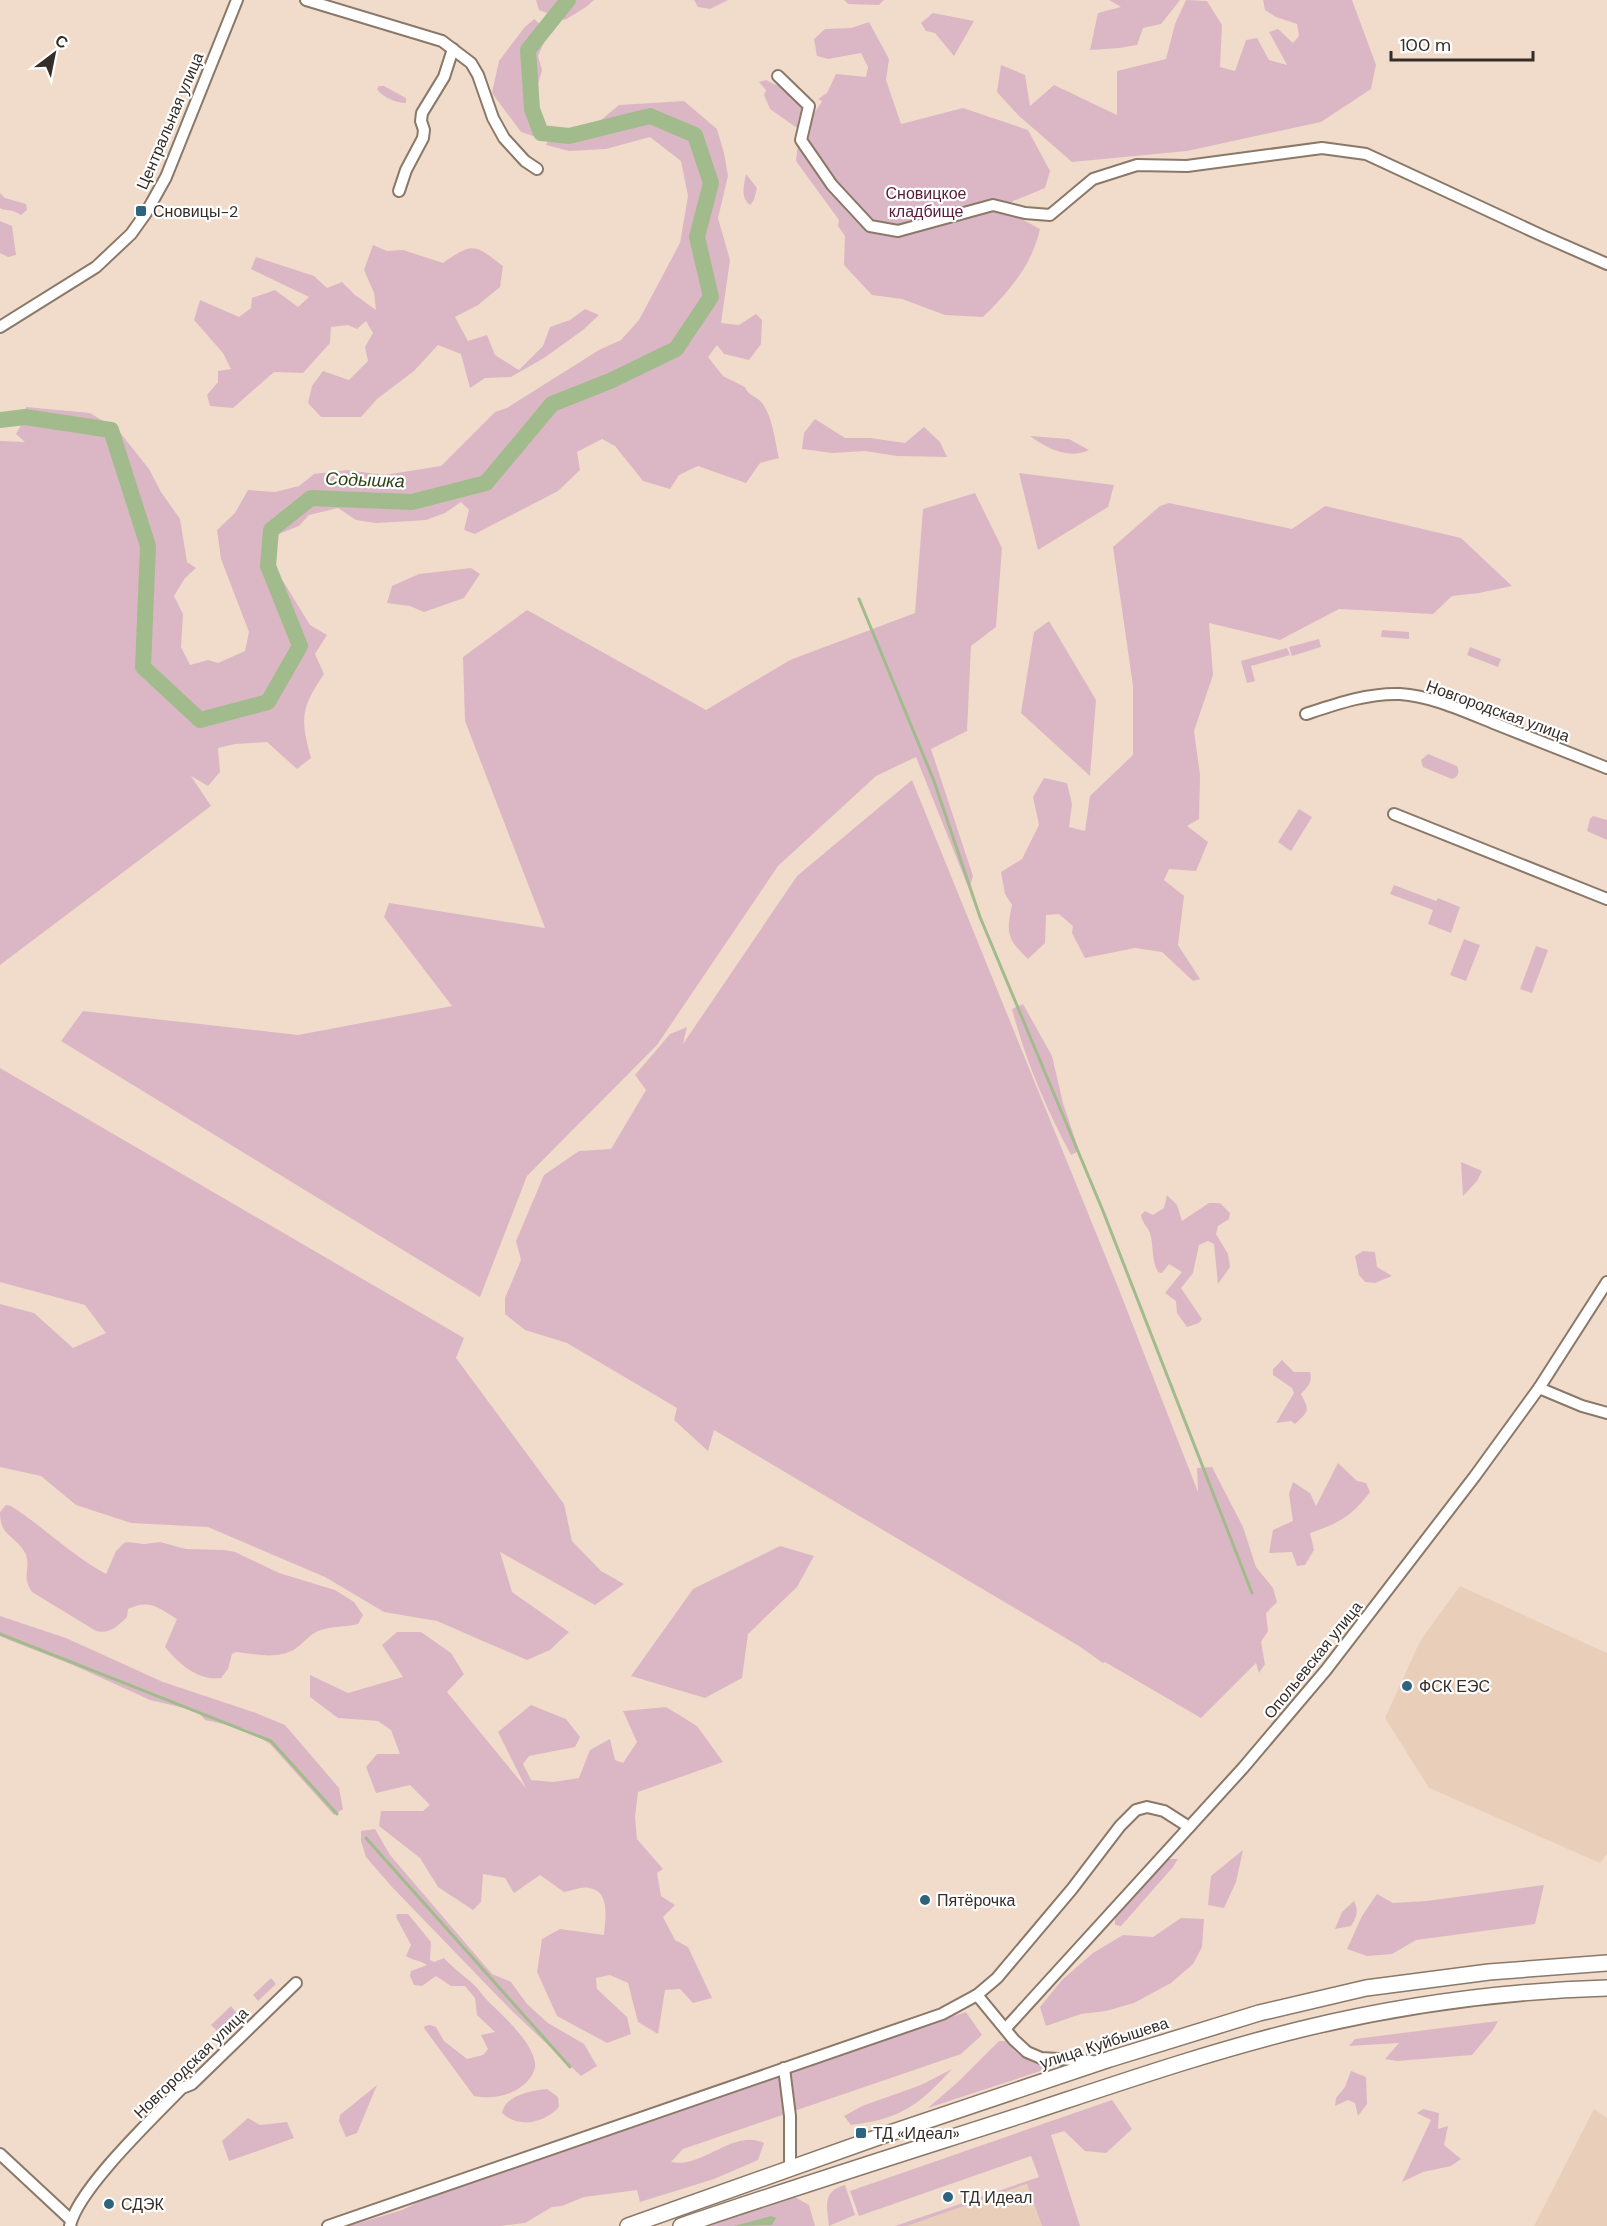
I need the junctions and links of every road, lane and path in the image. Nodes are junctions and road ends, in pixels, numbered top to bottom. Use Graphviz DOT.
graph roads {
  1 [pos="237,0"];
  2 [pos="306,0"];
  3 [pos="453,49"];
  4 [pos="777,76"];
  5 [pos="537,169"];
  6 [pos="399,191"];
  7 [pos="1607,264"];
  8 [pos="0,327"];
  9 [pos="1306,714"];
  10 [pos="1607,768"];
  11 [pos="1394,814"];
  12 [pos="1607,899"];
  13 [pos="1607,1282"];
  14 [pos="1539,1388"];
  15 [pos="1607,1413"];
  16 [pos="1188,1827"];
  17 [pos="1607,1964"];
  18 [pos="296,1983"];
  19 [pos="1607,1988"];
  20 [pos="1577,1989"];
  21 [pos="977,1995"];
  22 [pos="1607,1995"];
  23 [pos="1006,2028"];
  24 [pos="1110,2060"];
  25 [pos="784,2067"];
  26 [pos="0,2154"];
  27 [pos="790,2167"];
  28 [pos="70,2223"];
  29 [pos="328,2226"];
  30 [pos="628,2226"];
  31 [pos="681,2226"];
  1 -- 8 [label="street, Центральная улица"];
  2 -- 3 [label="street"];
  3 -- 5 [label="street"];
  3 -- 6 [label="street"];
  4 -- 7 [label="street"];
  9 -- 10 [label="street, Новгородская улица"];
  11 -- 12 [label="street"];
  13 -- 14 [label="street, Опольевская улица"];
  14 -- 15 [label="street"];
  14 -- 16 [label="street, Опольевская улица"];
  16 -- 21 [label="street"];
  16 -- 23 [label="street, Опольевская улица"];
  17 -- 24 [label="highway, улица Куйбышева"];
  18 -- 28 [label="street, Новгородская улица"];
  19 -- 20 [label="highway"];
  20 -- 22 [label="street"];
  20 -- 31 [label="highway"];
  21 -- 23 [label="street"];
  21 -- 25 [label="street"];
  23 -- 24 [label="street"];
  24 -- 27 [label="highway, улица Куйбышева"];
  25 -- 27 [label="street"];
  25 -- 29 [label="street"];
  26 -- 28 [label="street"];
  27 -- 30 [label="highway, улица Куйбышева"];
}
